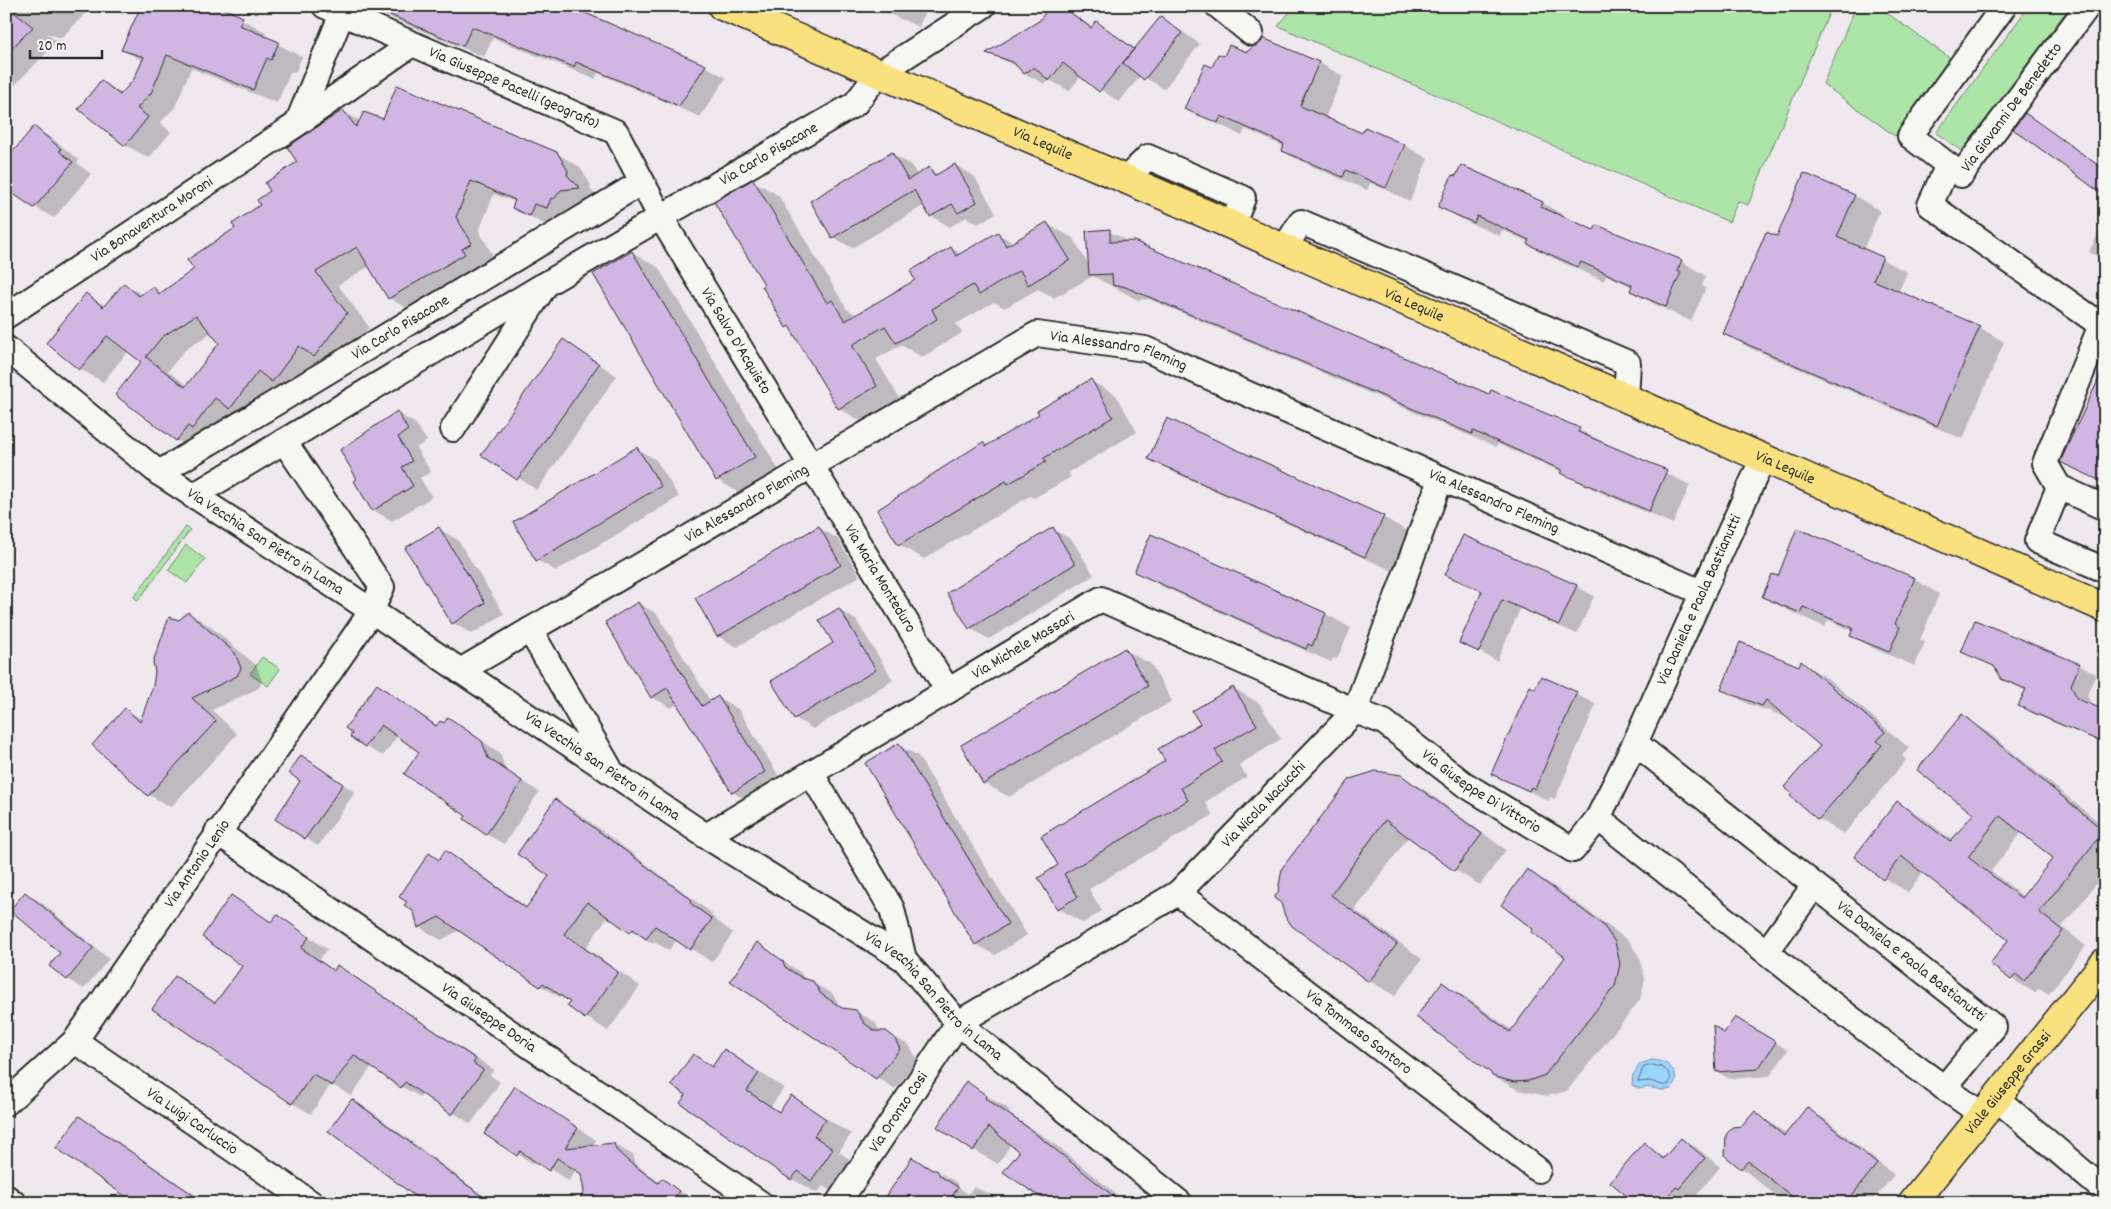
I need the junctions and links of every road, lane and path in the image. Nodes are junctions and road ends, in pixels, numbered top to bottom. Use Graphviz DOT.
graph roads {
  1 [pos="722,6"];
  2 [pos="983,6"];
  3 [pos="1218,6"];
  4 [pos="2004,6"];
  5 [pos="2088,6"];
  6 [pos="337,9"];
  7 [pos="1251,32"];
  8 [pos="412,44"];
  9 [pos="878,74"];
  10 [pos="297,124"];
  11 [pos="1948,165"];
  12 [pos="642,182"];
  13 [pos="660,216"];
  14 [pos="546,284"];
  15 [pos="6,316"];
  16 [pos="2103,324"];
  17 [pos="6,348"];
  18 [pos="453,429"];
  19 [pos="284,441"];
  20 [pos="1763,458"];
  21 [pos="812,466"];
  22 [pos="158,473"];
  23 [pos="1441,478"];
  24 [pos="2059,487"];
  25 [pos="193,496"];
  26 [pos="2105,508"];
  27 [pos="2037,541"];
  28 [pos="2105,570"];
  29 [pos="2023,572"];
  30 [pos="1701,592"];
  31 [pos="2105,608"];
  32 [pos="370,612"];
  33 [pos="530,630"];
  34 [pos="460,671"];
  35 [pos="948,691"];
  36 [pos="1355,711"];
  37 [pos="1635,743"];
  38 [pos="612,772"];
  39 [pos="811,773"];
  40 [pos="1598,818"];
  41 [pos="217,832"];
  42 [pos="706,836"];
  43 [pos="1814,886"];
  44 [pos="1178,893"];
  45 [pos="1767,951"];
  46 [pos="904,959"];
  47 [pos="2105,962"];
  48 [pos="958,1023"];
  49 [pos="75,1041"];
  50 [pos="1944,1088"];
  51 [pos="6,1103"];
  52 [pos="1989,1107"];
  53 [pos="1538,1170"];
  54 [pos="2105,1191"];
  55 [pos="6,1196"];
  56 [pos="1173,1201"];
  57 [pos="14,1203"];
  58 [pos="311,1203"];
  59 [pos="760,1203"];
  60 [pos="838,1203"];
  61 [pos="1912,1203"];
  1 -- 9 [label="main road, Via Lequile"];
  2 -- 9 [label="street, Via Carlo Pisacane"];
  3 -- 7 [label="street"];
  4 -- 11 [label="street, Via Giovanni De Benedetto"];
  5 -- 11 [label="street, Via Giovanni De Benedetto"];
  6 -- 8 [label="street, Via Giuseppe Pacelli (geografo)"];
  6 -- 10 [label="street"];
  8 -- 10 [label="street, Via Bonaventura Moroni"];
  8 -- 12 [label="street, Via Giuseppe Pacelli (geografo)"];
  9 -- 13 [label="street, Via Carlo Pisacane"];
  9 -- 20 [label="main road, Via Lequile"];
  10 -- 15 [label="street, Via Bonaventura Moroni"];
  11 -- 16 [label="street"];
  12 -- 13 [label="street, Via Giuseppe Pacelli (geografo)"];
  12 -- 22 [label="street, Via Carlo Pisacane"];
  13 -- 14 [label="street, Via Carlo Pisacane"];
  13 -- 21 [label="street, Via Salvo D'Acquisto"];
  14 -- 18 [label="street, Via Carlo Pisacane"];
  14 -- 19 [label="street, Via Carlo Pisacane"];
  16 -- 24 [label="street"];
  17 -- 22 [label="street, Via Vecchia San Pietro in Lama"];
  19 -- 25 [label="street, Via Carlo Pisacane"];
  19 -- 32 [label="street, Via Antonio Lenio"];
  20 -- 29 [label="main road, Via Lequile"];
  20 -- 30 [label="street, Via Daniela e Paola Bastianutti"];
  21 -- 23 [label="street, Via Alessandro Fleming"];
  21 -- 33 [label="street, Via Alessandro Fleming"];
  21 -- 35 [label="street, Via Maria Monteduro"];
  22 -- 25 [label="street, Via Vecchia San Pietro in Lama"];
  23 -- 30 [label="street, Via Alessandro Fleming"];
  23 -- 36 [label="street, Via Nicola Nacucchi"];
  24 -- 26 [label="street"];
  24 -- 27 [label="street"];
  25 -- 32 [label="street, Via Vecchia San Pietro in Lama"];
  27 -- 28 [label="street"];
  27 -- 29 [label="street"];
  29 -- 31 [label="main road, Via Lequile"];
  30 -- 37 [label="street, Via Daniela e Paola Bastianutti"];
  32 -- 34 [label="street, Via Vecchia San Pietro in Lama"];
  32 -- 41 [label="street, Via Antonio Lenio"];
  33 -- 34 [label="street, Via Alessandro Fleming"];
  33 -- 38 [label="street"];
  34 -- 38 [label="street, Via Vecchia San Pietro in Lama"];
  35 -- 36 [label="street, Via Michele Massari"];
  35 -- 39 [label="street, Via Michele Massari"];
  36 -- 40 [label="street, Via Giuseppe Di Vittorio"];
  36 -- 44 [label="street, Via Nicola Nacucchi"];
  37 -- 40 [label="street, Via Daniela e Paola Bastianutti"];
  37 -- 43 [label="street, Via Daniela e Paola Bastianutti"];
  38 -- 42 [label="street, Via Vecchia San Pietro in Lama"];
  39 -- 42 [label="street, Via Michele Massari"];
  39 -- 46 [label="street"];
  40 -- 45 [label="street"];
  41 -- 49 [label="street, Via Antonio Lenio"];
  41 -- 59 [label="street, Via Giuseppe Doria"];
  42 -- 46 [label="street, Via Vecchia San Pietro in Lama"];
  43 -- 45 [label="street"];
  43 -- 50 [label="street, Via Daniela e Paola Bastianutti"];
  44 -- 48 [label="street, Via Nicola Nacucchi"];
  44 -- 53 [label="street, Via Tommaso Santoro"];
  45 -- 50 [label="street"];
  46 -- 48 [label="street, Via Vecchia San Pietro in Lama"];
  47 -- 52 [label="main road, Viale Giuseppe Grassi"];
  48 -- 56 [label="street, Via Vecchia San Pietro in Lama"];
  48 -- 60 [label="street, Via Oronzo Cosi"];
  49 -- 51 [label="street, Via Antonio Lenio"];
  49 -- 58 [label="street, Via Luigi Carluccio"];
  50 -- 52 [label="street"];
  52 -- 54 [label="street"];
  52 -- 61 [label="main road, Viale Giuseppe Grassi"];
  55 -- 57 [label="street"];
}
